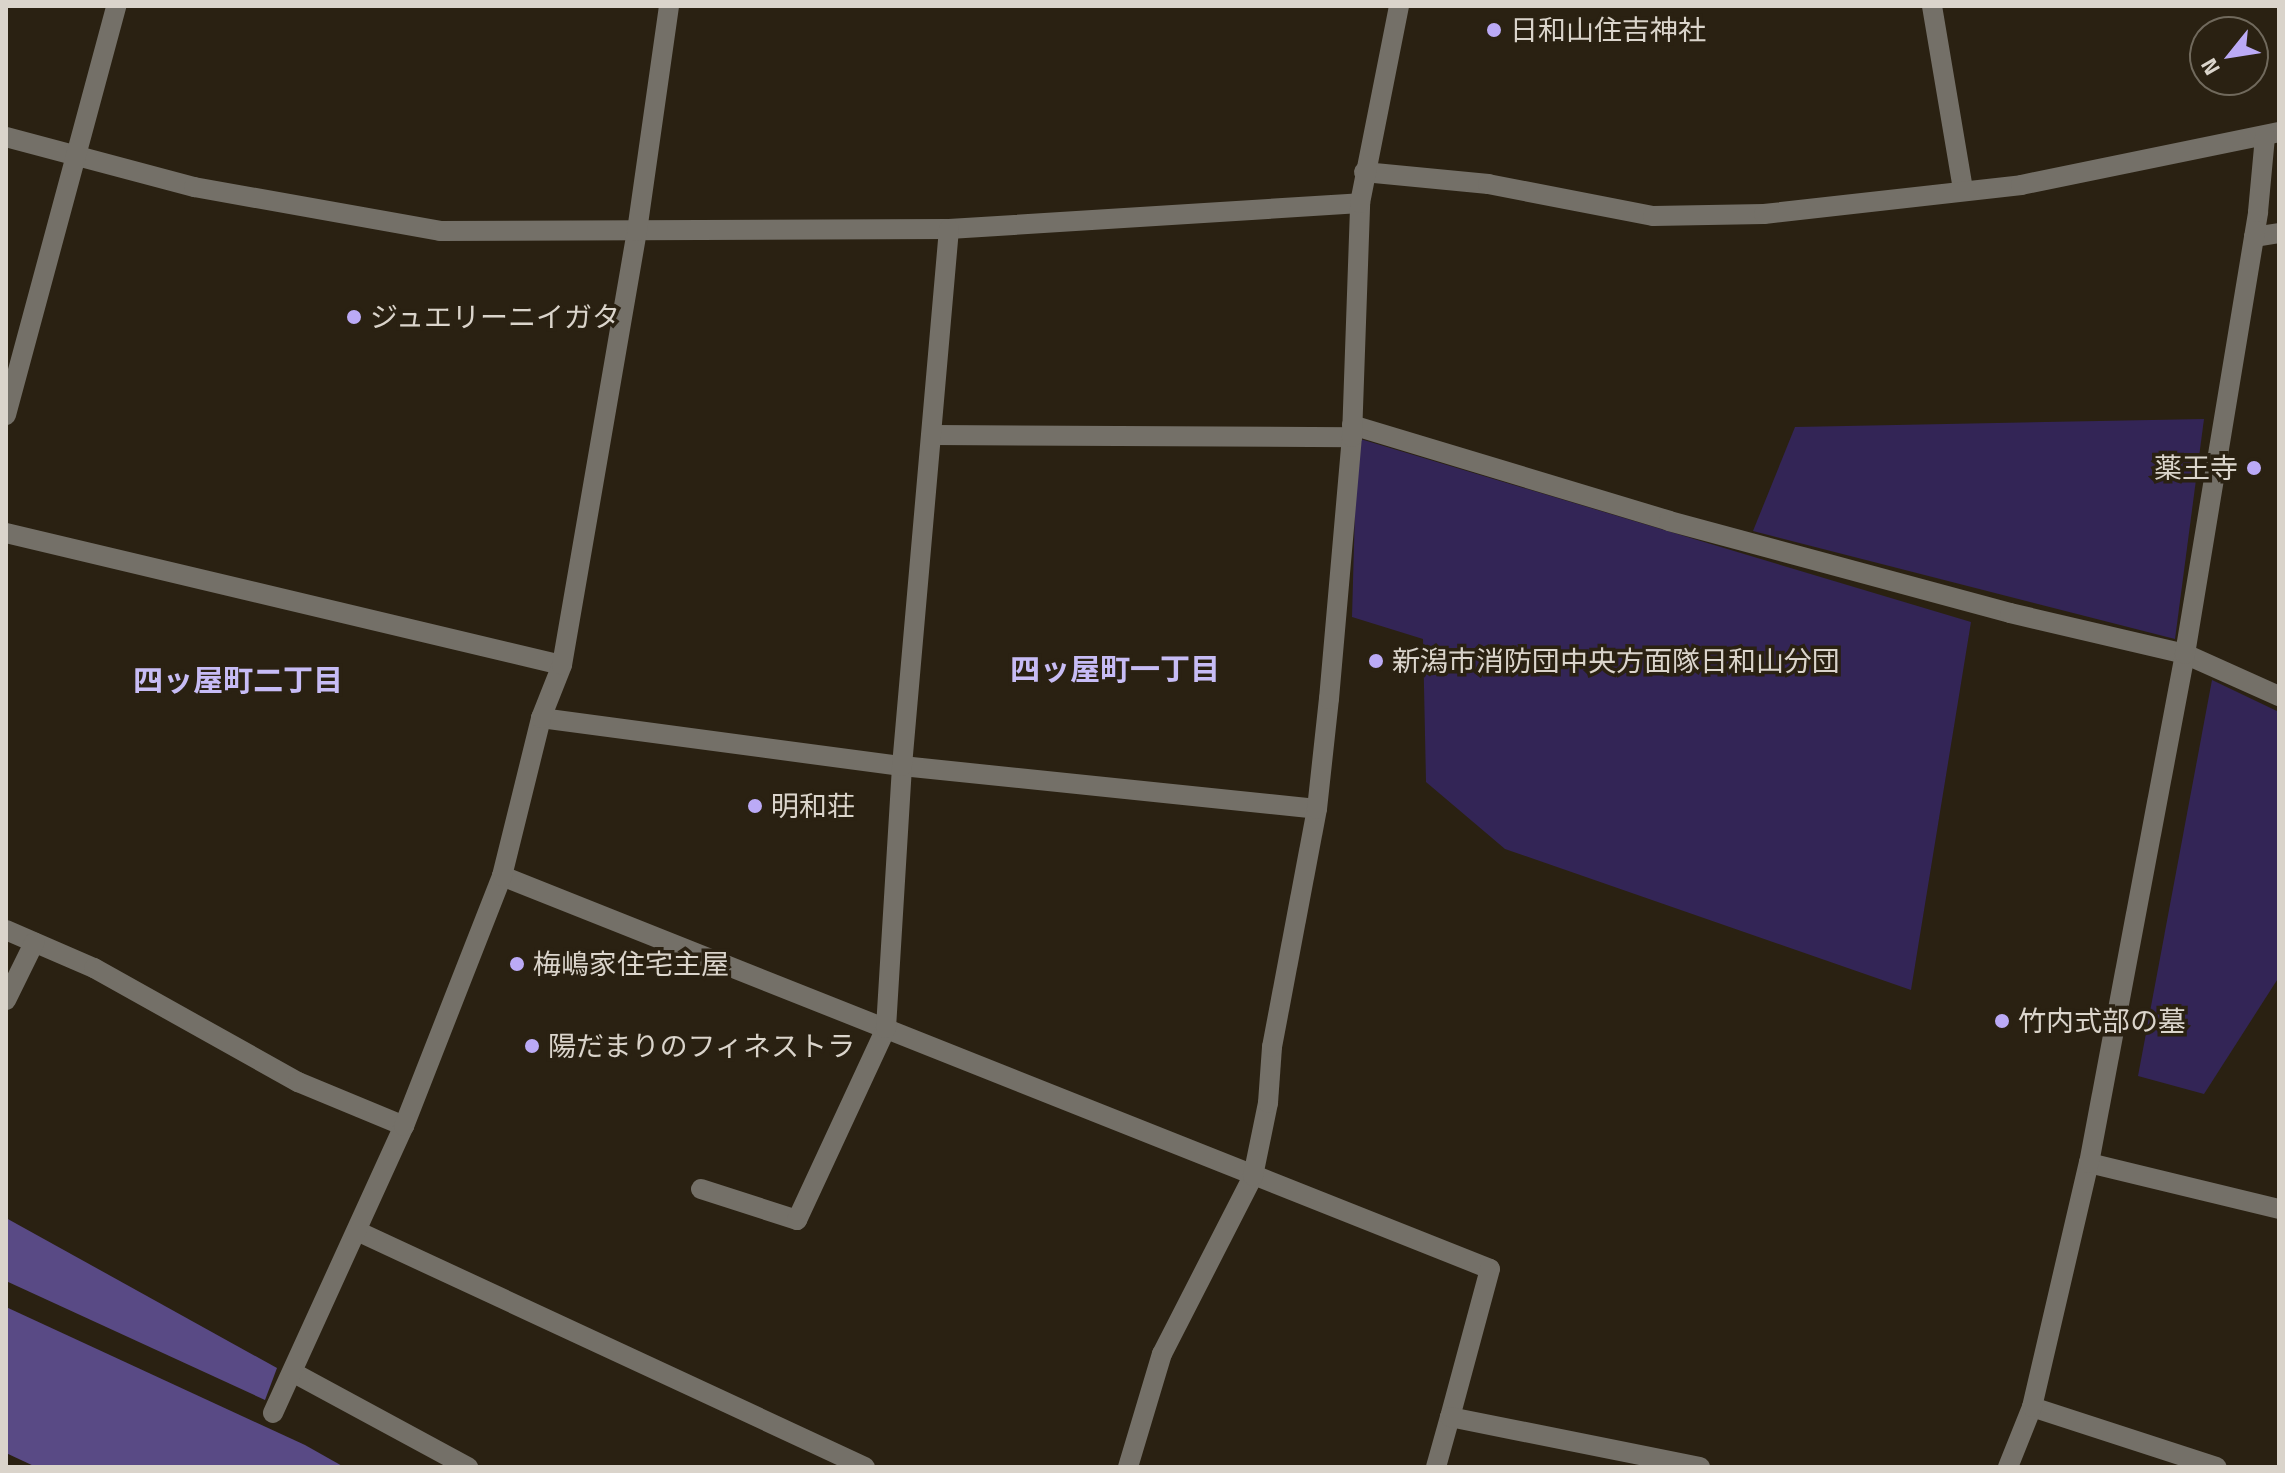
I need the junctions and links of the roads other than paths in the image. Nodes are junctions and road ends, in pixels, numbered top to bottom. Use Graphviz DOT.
graph roads {
  1 [pos="116,6"];
  2 [pos="669,6"];
  3 [pos="1399,6"];
  4 [pos="1932,6"];
  5 [pos="2272,134"];
  6 [pos="6,137"];
  7 [pos="77,154"];
  8 [pos="1364,172"];
  9 [pos="1963,190"];
  10 [pos="1360,203"];
  11 [pos="949,229"];
  12 [pos="637,231"];
  13 [pos="2279,233"];
  14 [pos="2254,237"];
  15 [pos="6,415"];
  16 [pos="1352,431"];
  17 [pos="934,435"];
  18 [pos="6,533"];
  19 [pos="2185,654"];
  20 [pos="562,665"];
  21 [pos="2279,696"];
  22 [pos="541,718"];
  23 [pos="902,766"];
  24 [pos="1317,809"];
  25 [pos="502,876"];
  26 [pos="6,930"];
  27 [pos="34,943"];
  28 [pos="6,1000"];
  29 [pos="886,1028"];
  30 [pos="404,1126"];
  31 [pos="2089,1163"];
  32 [pos="1253,1176"];
  33 [pos="701,1189"];
  34 [pos="2279,1209"];
  35 [pos="357,1231"];
  36 [pos="294,1373"];
  37 [pos="2032,1407"];
  38 [pos="273,1413"];
  39 [pos="1450,1417"];
  40 [pos="468,1467"];
  41 [pos="865,1467"];
  42 [pos="1128,1467"];
  43 [pos="1436,1467"];
  44 [pos="1700,1467"];
  45 [pos="2008,1467"];
  46 [pos="2217,1467"];
  1 -- 7 [label="street"];
  2 -- 12 [label="street"];
  3 -- 8 [label="street"];
  4 -- 9 [label="street"];
  5 -- 9 [label="street"];
  5 -- 14 [label="street"];
  6 -- 7 [label="street"];
  7 -- 12 [label="street"];
  7 -- 15 [label="street"];
  8 -- 9 [label="street"];
  8 -- 10 [label="street"];
  10 -- 11 [label="street"];
  10 -- 16 [label="street"];
  11 -- 12 [label="street"];
  11 -- 17 [label="street"];
  12 -- 20 [label="street"];
  13 -- 14 [label="street"];
  14 -- 19 [label="street"];
  16 -- 17 [label="street"];
  16 -- 19 [label="street"];
  16 -- 24 [label="street"];
  17 -- 23 [label="street"];
  18 -- 20 [label="street"];
  19 -- 21 [label="street"];
  19 -- 31 [label="street"];
  20 -- 22 [label="street"];
  22 -- 23 [label="street"];
  22 -- 25 [label="street"];
  23 -- 24 [label="street"];
  23 -- 29 [label="street"];
  24 -- 32 [label="street"];
  25 -- 29 [label="street"];
  25 -- 30 [label="street"];
  26 -- 27 [label="street"];
  27 -- 28 [label="street"];
  27 -- 30 [label="street"];
  29 -- 32 [label="street"];
  29 -- 33 [label="street"];
  30 -- 35 [label="street"];
  31 -- 34 [label="street"];
  31 -- 37 [label="street"];
  32 -- 39 [label="street"];
  32 -- 42 [label="street"];
  35 -- 36 [label="street"];
  35 -- 41 [label="street"];
  36 -- 38 [label="street"];
  36 -- 40 [label="street"];
  37 -- 45 [label="street"];
  37 -- 46 [label="street"];
  39 -- 43 [label="street"];
  39 -- 44 [label="street"];
}
